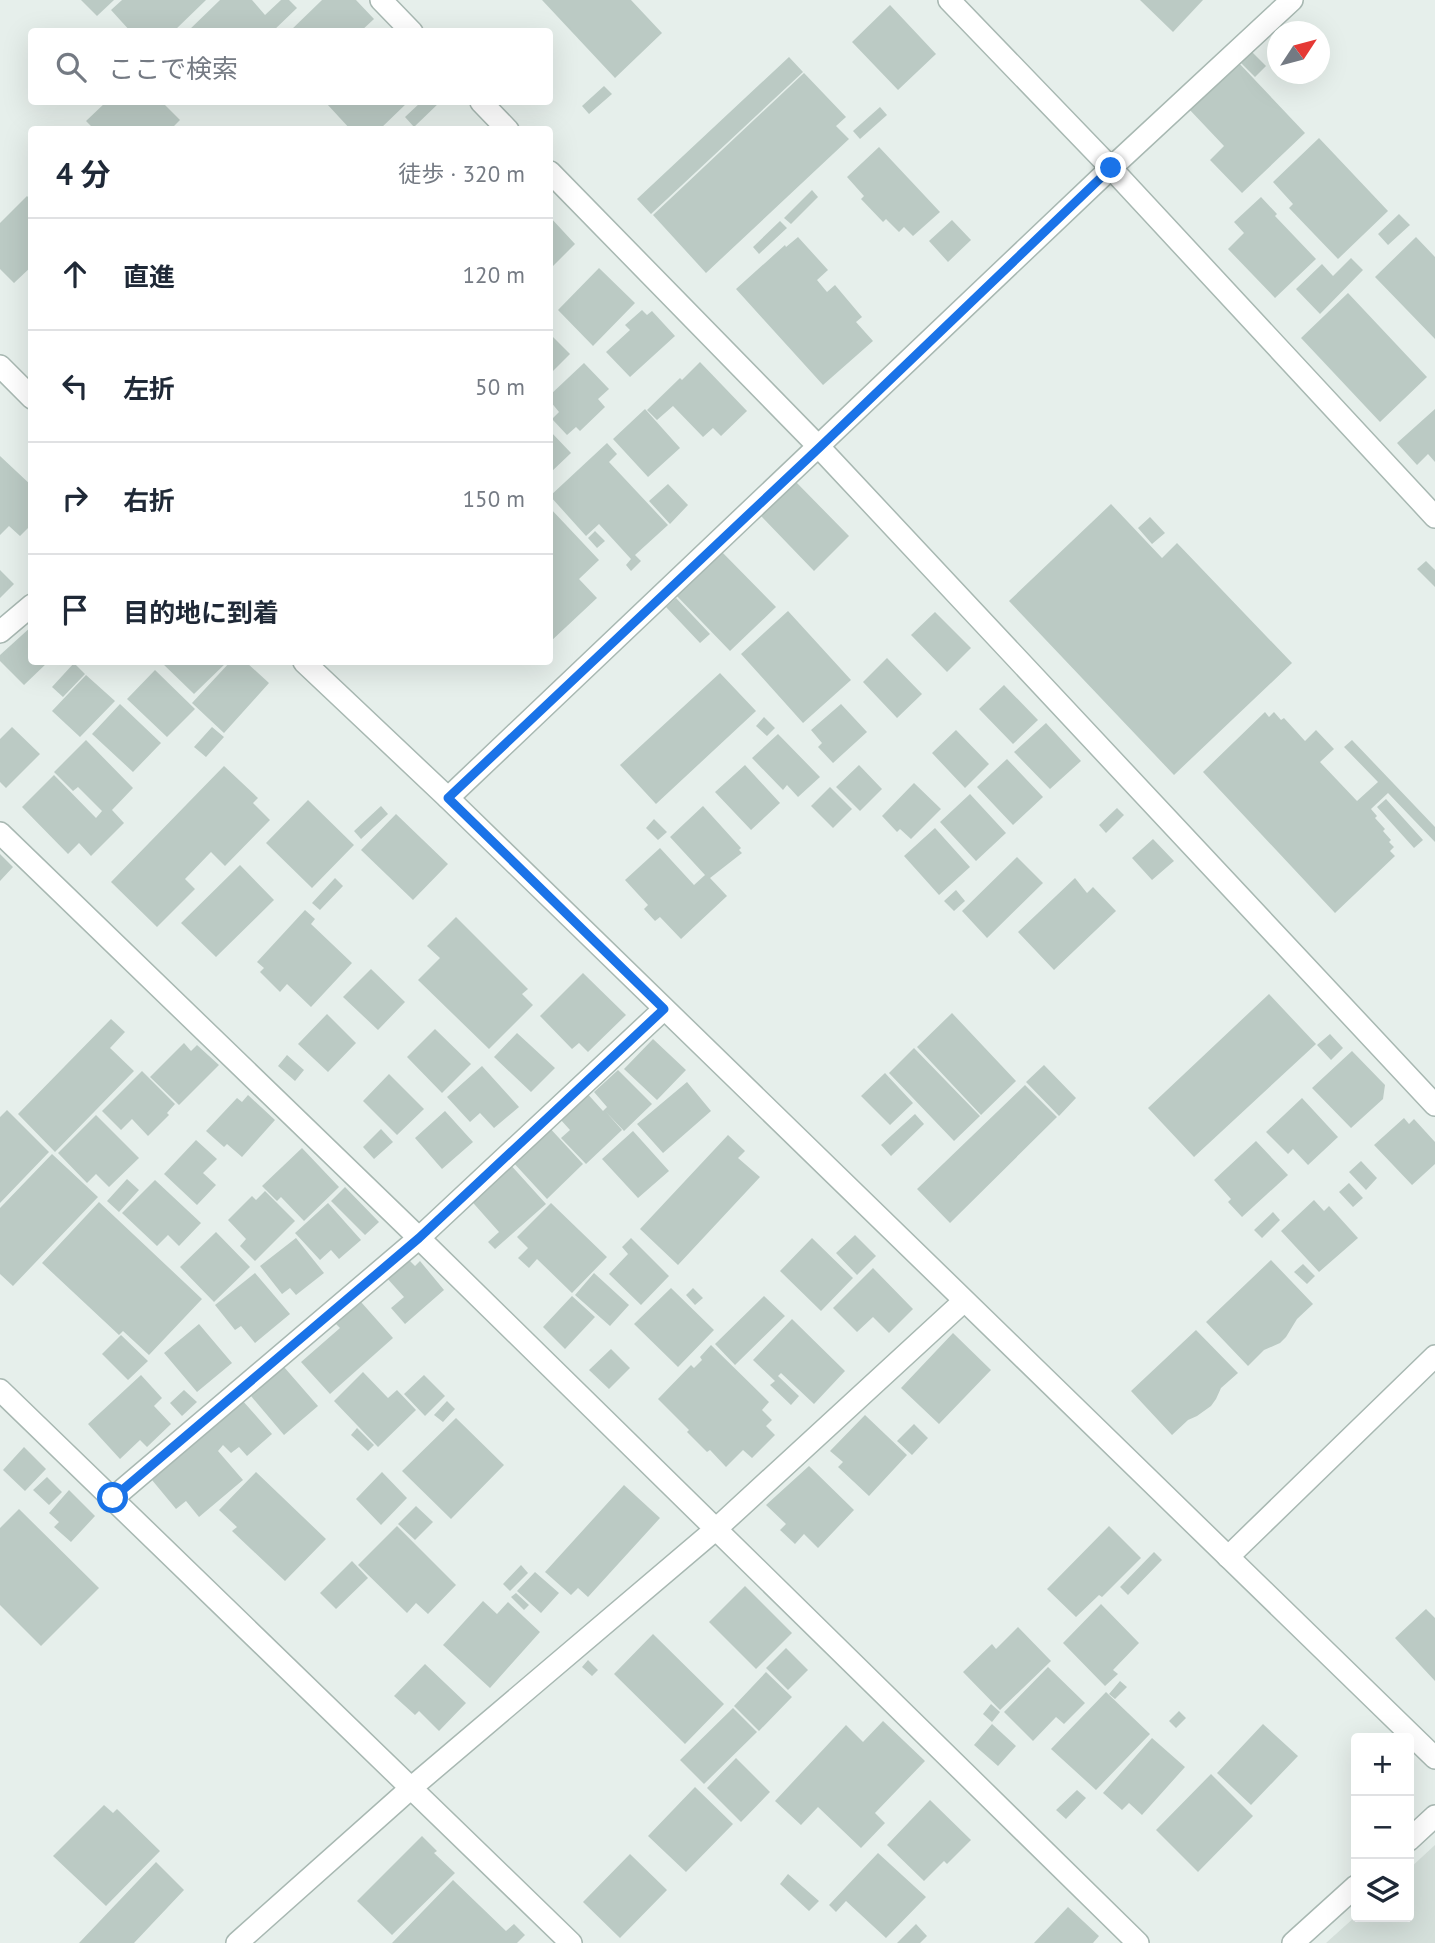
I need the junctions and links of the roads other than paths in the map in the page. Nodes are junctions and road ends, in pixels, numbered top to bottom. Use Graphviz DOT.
graph roads {
  1 [pos="381,0"];
  2 [pos="949,0"];
  3 [pos="1292,0"];
  4 [pos="408,28"];
  5 [pos="484,105"];
  6 [pos="504,126"];
  7 [pos="1111,168"];
  8 [pos="553,175"];
  9 [pos="0,366"];
  10 [pos="28,394"];
  11 [pos="820,447"];
  12 [pos="1435,517"];
  13 [pos="28,608"];
  14 [pos="0,632"];
  15 [pos="307,665"];
  16 [pos="448,798"];
  17 [pos="0,833"];
  18 [pos="664,1009"];
  19 [pos="1435,1105"];
  20 [pos="419,1238"];
  21 [pos="964,1300"];
  22 [pos="1435,1356"];
  23 [pos="0,1390"];
  24 [pos="113,1498"];
  25 [pos="716,1529"];
  26 [pos="1228,1557"];
  27 [pos="1435,1758"];
  28 [pos="411,1788"];
  29 [pos="1435,1816"];
  30 [pos="1414,1835"];
  31 [pos="1351,1891"];
  32 [pos="237,1943"];
  33 [pos="570,1943"];
  34 [pos="1138,1943"];
  35 [pos="1293,1943"];
  1 -- 4 [label="street"];
  2 -- 7 [label="street"];
  3 -- 7 [label="street"];
  5 -- 6 [label="street"];
  7 -- 11 [label="street"];
  7 -- 12 [label="street"];
  8 -- 11 [label="street"];
  9 -- 10 [label="street"];
  11 -- 16 [label="street"];
  11 -- 19 [label="street"];
  13 -- 14 [label="street"];
  15 -- 16 [label="street"];
  16 -- 18 [label="street"];
  17 -- 20 [label="street"];
  18 -- 20 [label="street"];
  18 -- 21 [label="street"];
  20 -- 24 [label="street"];
  20 -- 25 [label="street"];
  21 -- 25 [label="street"];
  21 -- 26 [label="street"];
  22 -- 26 [label="street"];
  23 -- 24 [label="street"];
  24 -- 28 [label="street"];
  25 -- 28 [label="street"];
  25 -- 34 [label="street"];
  26 -- 27 [label="street"];
  28 -- 32 [label="street"];
  28 -- 33 [label="street"];
  29 -- 30 [label="street"];
  31 -- 35 [label="street"];
}
